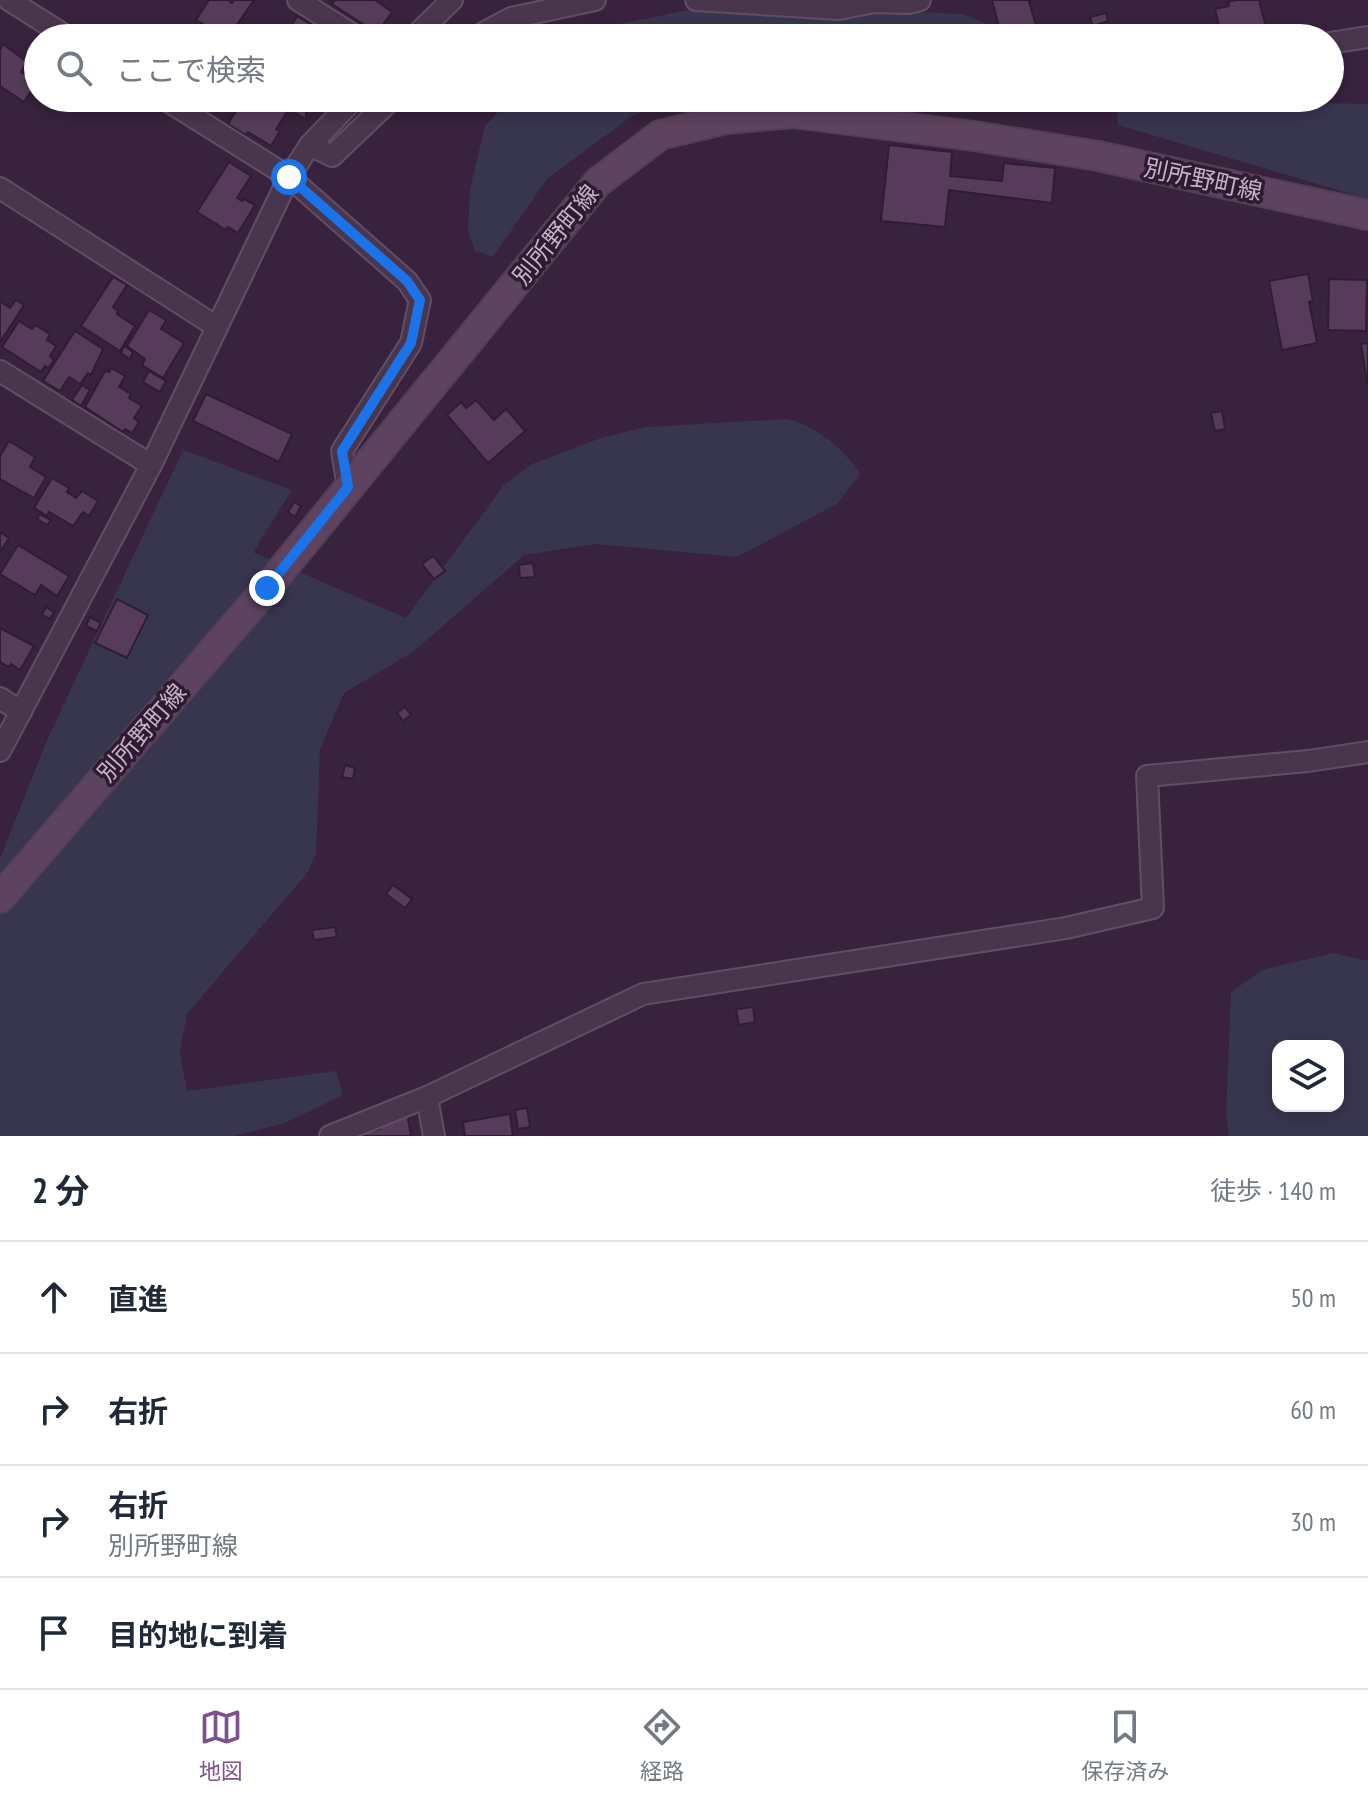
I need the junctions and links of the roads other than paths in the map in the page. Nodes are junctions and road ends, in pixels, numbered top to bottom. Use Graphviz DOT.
graph roads {
  1 [pos="9,0"];
  2 [pos="298,0"];
  3 [pos="452,0"];
  4 [pos="595,0"];
  5 [pos="696,0"];
  6 [pos="920,0"];
  7 [pos="838,5"];
  8 [pos="47,24"];
  9 [pos="336,24"];
  10 [pos="427,24"];
  11 [pos="500,24"];
  12 [pos="1368,37"];
  13 [pos="1344,41"];
  14 [pos="185,112"];
  15 [pos="342,112"];
  16 [pos="378,112"];
  17 [pos="840,112"];
  18 [pos="832,118"];
  19 [pos="310,145"];
  20 [pos="289,177"];
  21 [pos="0,188"];
  22 [pos="1368,215"];
  23 [pos="217,327"];
  24 [pos="3,379"];
  25 [pos="151,465"];
  26 [pos="348,487"];
  27 [pos="0,698"];
  28 [pos="21,712"];
  29 [pos="0,751"];
  30 [pos="1368,752"];
  31 [pos="0,898"];
  32 [pos="427,1097"];
  33 [pos="330,1136"];
  34 [pos="434,1136"];
  1 -- 8 [label="street"];
  2 -- 9 [label="street"];
  3 -- 10 [label="street"];
  4 -- 11 [label="street"];
  5 -- 7 [label="street"];
  6 -- 7 [label="street"];
  12 -- 13 [label="street"];
  14 -- 20 [label="street"];
  15 -- 19 [label="street"];
  16 -- 19 [label="street"];
  17 -- 18 [label="street"];
  18 -- 22 [label="main road, 別所野町線"];
  18 -- 26 [label="main road, 別所野町線"];
  19 -- 20 [label="street"];
  20 -- 23 [label="street"];
  20 -- 26 [label="street"];
  21 -- 23 [label="street"];
  23 -- 25 [label="street"];
  24 -- 25 [label="street"];
  25 -- 28 [label="street"];
  26 -- 31 [label="main road, 別所野町線"];
  27 -- 28 [label="street"];
  28 -- 29 [label="street"];
  30 -- 32 [label="street"];
  32 -- 33 [label="street"];
  32 -- 34 [label="street"];
}
